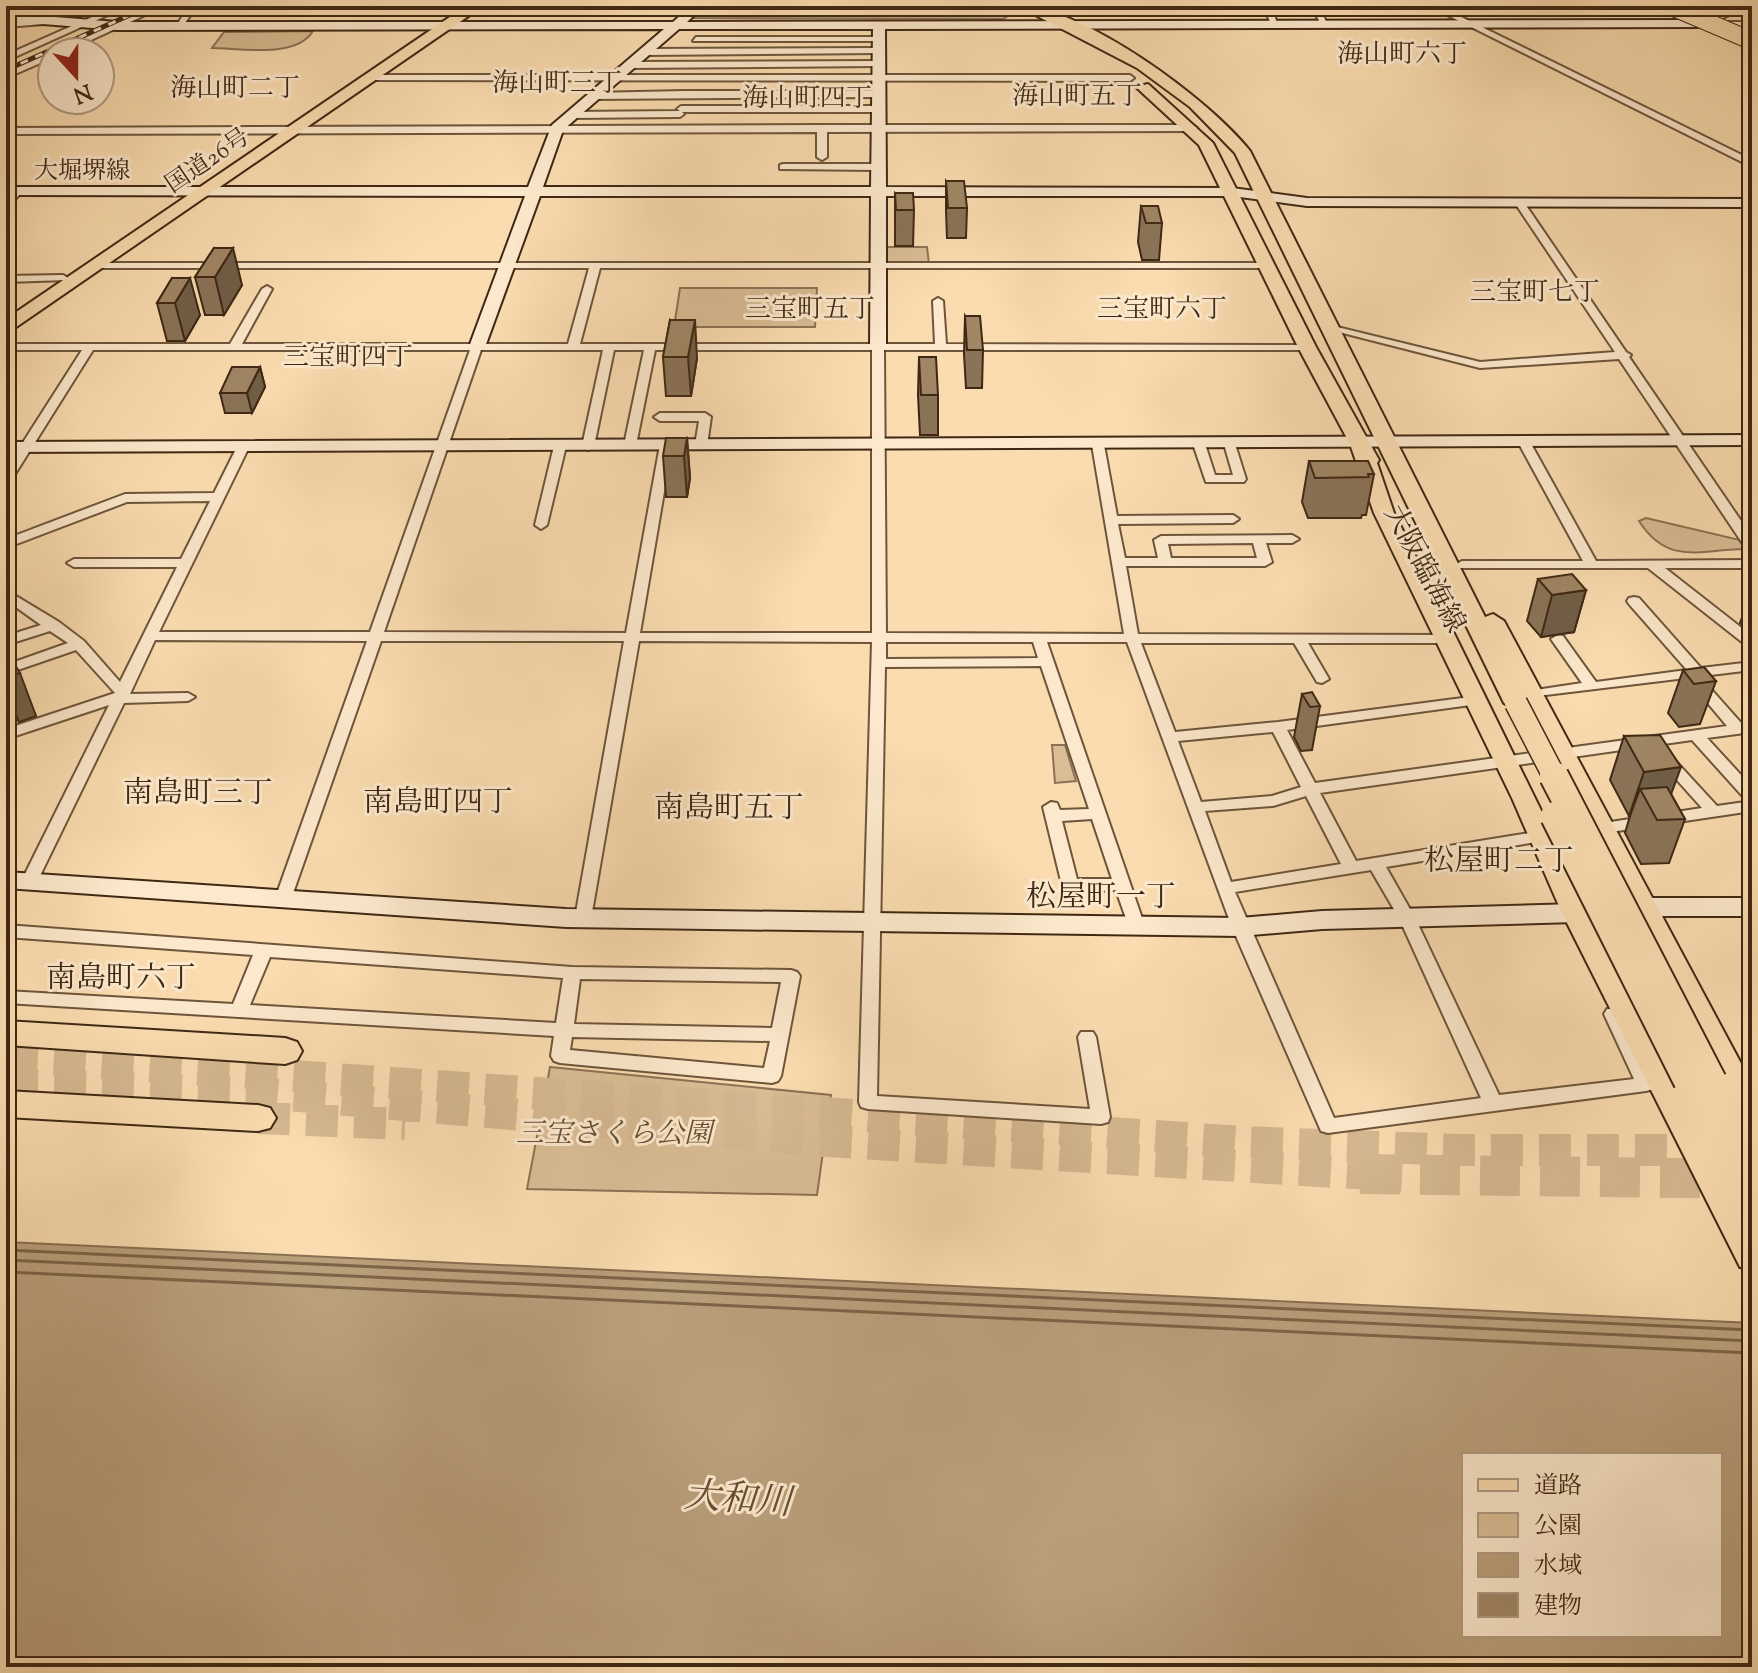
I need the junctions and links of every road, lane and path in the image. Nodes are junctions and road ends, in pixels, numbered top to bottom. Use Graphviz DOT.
graph roads {
  1 [pos="124,6"];
  2 [pos="161,6"];
  3 [pos="461,6"];
  4 [pos="476,6"];
  5 [pos="698,6"];
  6 [pos="1038,6"];
  7 [pos="1267,6"];
  8 [pos="1315,6"];
  9 [pos="1433,6"];
  10 [pos="1658,6"];
  11 [pos="1670,6"];
  12 [pos="1683,6"];
  13 [pos="1739,7"];
  14 [pos="192,8"];
  15 [pos="1016,8"];
  16 [pos="1137,14"];
  17 [pos="1227,14"];
  18 [pos="6,17"];
  19 [pos="1049,18"];
  20 [pos="41,22"];
  21 [pos="678,23"];
  22 [pos="699,23"];
  23 [pos="788,23"];
  24 [pos="1469,23"];
  25 [pos="84,24"];
  26 [pos="442,24"];
  27 [pos="1072,24"];
  28 [pos="1275,24"];
  29 [pos="1325,24"];
  30 [pos="1699,24"];
  31 [pos="1752,24"];
  32 [pos="6,25"];
  33 [pos="117,26"];
  34 [pos="178,26"];
  35 [pos="94,36"];
  36 [pos="696,39"];
  37 [pos="787,39"];
  38 [pos="1752,41"];
  39 [pos="785,51"];
  40 [pos="878,51"];
  41 [pos="643,52"];
  42 [pos="693,52"];
  43 [pos="6,58"];
  44 [pos="36,62"];
  45 [pos="628,65"];
  46 [pos="690,65"];
  47 [pos="784,65"];
  48 [pos="6,75"];
  49 [pos="372,78"];
  50 [pos="612,78"];
  51 [pos="688,78"];
  52 [pos="783,78"];
  53 [pos="1130,78"];
  54 [pos="781,93"];
  55 [pos="684,95"];
  56 [pos="591,96"];
  57 [pos="878,101"];
  58 [pos="779,109"];
  59 [pos="680,112"];
  60 [pos="570,115"];
  61 [pos="290,128"];
  62 [pos="557,128"];
  63 [pos="677,128"];
  64 [pos="777,128"];
  65 [pos="822,128"];
  66 [pos="879,128"];
  67 [pos="1192,128"];
  68 [pos="6,131"];
  69 [pos="822,157"];
  70 [pos="1752,164"];
  71 [pos="878,167"];
  72 [pos="12,191"];
  73 [pos="197,192"];
  74 [pos="532,192"];
  75 [pos="781,192"];
  76 [pos="878,192"];
  77 [pos="1232,192"];
  78 [pos="1752,193"];
  79 [pos="1266,197"];
  80 [pos="1520,203"];
  81 [pos="1752,203"];
  82 [pos="6,206"];
  83 [pos="98,265"];
  84 [pos="507,265"];
  85 [pos="878,265"];
  86 [pos="1267,265"];
  87 [pos="595,266"];
  88 [pos="63,278"];
  89 [pos="6,279"];
  90 [pos="267,289"];
  91 [pos="938,301"];
  92 [pos="6,317"];
  93 [pos="6,328"];
  94 [pos="1333,329"];
  95 [pos="90,346"];
  96 [pos="6,347"];
  97 [pos="234,347"];
  98 [pos="477,347"];
  99 [pos="573,347"];
  100 [pos="1307,347"];
  101 [pos="609,348"];
  102 [pos="650,348"];
  103 [pos="878,348"];
  104 [pos="941,348"];
  105 [pos="1625,355"];
  106 [pos="660,417"];
  107 [pos="1679,440"];
  108 [pos="1752,440"];
  109 [pos="1524,442"];
  110 [pos="876,444"];
  111 [pos="1199,444"];
  112 [pos="1230,444"];
  113 [pos="1360,444"];
  114 [pos="1391,444"];
  115 [pos="630,445"];
  116 [pos="666,445"];
  117 [pos="701,445"];
  118 [pos="1098,445"];
  119 [pos="443,446"];
  120 [pos="560,446"];
  121 [pos="588,446"];
  122 [pos="6,447"];
  123 [pos="26,447"];
  124 [pos="243,447"];
  125 [pos="6,479"];
  126 [pos="549,491"];
  127 [pos="564,491"];
  128 [pos="217,497"];
  129 [pos="1233,519"];
  130 [pos="1111,520"];
  131 [pos="541,525"];
  132 [pos="1258,539"];
  133 [pos="1292,539"];
  134 [pos="6,544"];
  135 [pos="1752,547"];
  136 [pos="1119,562"];
  137 [pos="1165,562"];
  138 [pos="74,563"];
  139 [pos="185,563"];
  140 [pos="1752,564"];
  141 [pos="1462,565"];
  142 [pos="1592,565"];
  143 [pos="1652,565"];
  144 [pos="6,594"];
  145 [pos="1634,601"];
  146 [pos="54,625"];
  147 [pos="373,635"];
  148 [pos="879,635"];
  149 [pos="151,636"];
  150 [pos="634,636"];
  151 [pos="1038,637"];
  152 [pos="1132,637"];
  153 [pos="1298,638"];
  154 [pos="1448,639"];
  155 [pos="1558,639"];
  156 [pos="6,641"];
  157 [pos="1752,643"];
  158 [pos="79,644"];
  159 [pos="1047,662"];
  160 [pos="878,663"];
  161 [pos="1752,666"];
  162 [pos="6,670"];
  163 [pos="1694,674"];
  164 [pos="1322,679"];
  165 [pos="1592,687"];
  166 [pos="122,696"];
  167 [pos="188,697"];
  168 [pos="1506,700"];
  169 [pos="1278,727"];
  170 [pos="1745,728"];
  171 [pos="6,734"];
  172 [pos="1696,735"];
  173 [pos="1170,737"];
  174 [pos="1651,742"];
  175 [pos="1566,755"];
  176 [pos="1508,763"];
  177 [pos="1311,789"];
  178 [pos="1752,796"];
  179 [pos="1752,806"];
  180 [pos="1196,807"];
  181 [pos="1712,810"];
  182 [pos="1098,813"];
  183 [pos="1604,828"];
  184 [pos="1542,836"];
  185 [pos="1376,864"];
  186 [pos="1351,868"];
  187 [pos="17,881"];
  188 [pos="1122,884"];
  189 [pos="1226,888"];
  190 [pos="283,899"];
  191 [pos="1643,907"];
  192 [pos="1752,907"];
  193 [pos="1571,913"];
  194 [pos="583,918"];
  195 [pos="1407,918"];
  196 [pos="871,923"];
  197 [pos="1137,927"];
  198 [pos="1240,927"];
  199 [pos="6,931"];
  200 [pos="264,950"];
  201 [pos="572,973"];
  202 [pos="6,997"];
  203 [pos="240,1009"];
  204 [pos="564,1030"];
  205 [pos="6,1033"];
  206 [pos="781,1035"];
  207 [pos="1087,1037"];
  208 [pos="285,1051"];
  209 [pos="1700,1081"];
  210 [pos="1493,1103"];
  211 [pos="6,1104"];
  212 [pos="1752,1112"];
  213 [pos="258,1118"];
  214 [pos="1752,1158"];
  215 [pos="1752,1210"];
  216 [pos="1752,1257"];
  1 -- 25 [label="street"];
  2 -- 33 [label="street"];
  3 -- 26 [label="highway, 国道26号"];
  4 -- 26 [label="highway, 国道26号"];
  5 -- 21 [label="street"];
  6 -- 19 [label="main road"];
  7 -- 28 [label="street"];
  8 -- 29 [label="street"];
  9 -- 24 [label="street"];
  10 -- 30 [label="street"];
  11 -- 38 [label="highway, bridge"];
  12 -- 38 [label="highway, bridge"];
  13 -- 30 [label="street"];
  14 -- 34 [label="street"];
  15 -- 19 [label="main road, 大阪臨海線"];
  15 -- 27 [label="main road, 大阪臨海線"];
  16 -- 17 [label="street"];
  16 -- 19 [label="street"];
  16 -- 27 [label="street"];
  17 -- 28 [label="street"];
  18 -- 20 [label="street"];
  19 -- 27 [label="main road"];
  19 -- 40 [label="street"];
  19 -- 53 [label="main road, 大阪臨海線"];
  20 -- 25 [label="street"];
  20 -- 32 [label="street"];
  21 -- 22 [label="street"];
  21 -- 26 [label="street"];
  21 -- 41 [label="street"];
  22 -- 23 [label="street"];
  22 -- 36 [label="street"];
  23 -- 37 [label="street"];
  23 -- 40 [label="street"];
  24 -- 29 [label="street"];
  24 -- 30 [label="street"];
  24 -- 70 [label="street"];
  25 -- 33 [label="street"];
  25 -- 43 [label="street"];
  26 -- 34 [label="street"];
  26 -- 49 [label="highway, 国道26号"];
  26 -- 61 [label="highway, 国道26号"];
  27 -- 79 [label="main road, 大阪臨海線"];
  28 -- 29 [label="street"];
  30 -- 31 [label="street"];
  30 -- 38 [label="street"];
  33 -- 34 [label="street"];
  33 -- 35 [label="street"];
  36 -- 37 [label="street"];
  36 -- 42 [label="street"];
  37 -- 39 [label="street"];
  37 -- 40 [label="street"];
  39 -- 40 [label="street"];
  39 -- 42 [label="street"];
  39 -- 47 [label="street"];
  40 -- 47 [label="street"];
  40 -- 52 [label="street"];
  40 -- 53 [label="street"];
  40 -- 57 [label="street"];
  41 -- 42 [label="street"];
  41 -- 45 [label="street"];
  42 -- 46 [label="street"];
  44 -- 48 [label="street"];
  45 -- 46 [label="street"];
  45 -- 50 [label="street"];
  46 -- 47 [label="street"];
  46 -- 51 [label="street"];
  47 -- 52 [label="street"];
  49 -- 50 [label="street"];
  49 -- 61 [label="highway, 国道26号"];
  50 -- 51 [label="street"];
  50 -- 56 [label="street"];
  51 -- 52 [label="street"];
  51 -- 55 [label="street"];
  52 -- 54 [label="street"];
  53 -- 67 [label="main road, 大阪臨海線"];
  54 -- 55 [label="street"];
  54 -- 57 [label="street"];
  54 -- 58 [label="street"];
  55 -- 56 [label="street"];
  55 -- 59 [label="street"];
  56 -- 60 [label="street"];
  57 -- 58 [label="street"];
  57 -- 66 [label="street"];
  58 -- 59 [label="street"];
  58 -- 64 [label="street"];
  59 -- 60 [label="street"];
  59 -- 63 [label="street"];
  60 -- 62 [label="street"];
  61 -- 62 [label="street"];
  61 -- 68 [label="street"];
  61 -- 73 [label="highway, 国道26号"];
  62 -- 63 [label="street"];
  62 -- 74 [label="street"];
  63 -- 64 [label="street"];
  64 -- 65 [label="street"];
  65 -- 66 [label="street"];
  65 -- 69 [label="street"];
  66 -- 67 [label="street"];
  66 -- 71 [label="street"];
  67 -- 77 [label="main road, 大阪臨海線"];
  71 -- 75 [label="street"];
  71 -- 76 [label="street"];
  72 -- 73 [label="street, 大堀堺線"];
  72 -- 82 [label="street"];
  73 -- 74 [label="street, 大堀堺線"];
  73 -- 83 [label="highway, 国道26号"];
  73 -- 88 [label="highway, 国道26号"];
  74 -- 75 [label="street, 大堀堺線"];
  74 -- 84 [label="street"];
  75 -- 76 [label="street, 大堀堺線"];
  76 -- 77 [label="street, 大堀堺線"];
  76 -- 85 [label="street"];
  77 -- 79 [label="street, 大堀堺線"];
  77 -- 86 [label="main road, 大阪臨海線"];
  78 -- 79 [label="street"];
  79 -- 80 [label="street"];
  79 -- 94 [label="main road, 大阪臨海線"];
  80 -- 81 [label="street"];
  80 -- 105 [label="street"];
  83 -- 84 [label="street"];
  83 -- 93 [label="highway, 国道26号"];
  84 -- 87 [label="street"];
  84 -- 98 [label="street"];
  85 -- 86 [label="street"];
  85 -- 87 [label="street"];
  85 -- 103 [label="street"];
  86 -- 100 [label="main road, 大阪臨海線"];
  87 -- 99 [label="street"];
  88 -- 89 [label="street"];
  88 -- 92 [label="highway, 国道26号"];
  90 -- 97 [label="street"];
  91 -- 104 [label="street"];
  94 -- 105 [label="street"];
  94 -- 114 [label="main road, 大阪臨海線"];
  95 -- 96 [label="street"];
  95 -- 97 [label="street"];
  95 -- 123 [label="street"];
  97 -- 98 [label="street"];
  98 -- 99 [label="street"];
  98 -- 119 [label="street"];
  99 -- 101 [label="street"];
  100 -- 104 [label="street"];
  100 -- 113 [label="main road, 大阪臨海線"];
  101 -- 102 [label="street"];
  101 -- 121 [label="street"];
  102 -- 103 [label="street"];
  102 -- 115 [label="street"];
  103 -- 104 [label="street"];
  103 -- 110 [label="street"];
  105 -- 107 [label="street"];
  106 -- 117 [label="street"];
  107 -- 108 [label="street"];
  107 -- 109 [label="street"];
  107 -- 135 [label="street"];
  109 -- 114 [label="street"];
  109 -- 142 [label="street"];
  110 -- 117 [label="street"];
  110 -- 118 [label="street"];
  110 -- 148 [label="street"];
  111 -- 112 [label="street"];
  111 -- 112 [label="street"];
  111 -- 118 [label="street"];
  112 -- 113 [label="street"];
  113 -- 114 [label="street"];
  113 -- 154 [label="main road"];
  113 -- 168 [label="main road, 大阪臨海線"];
  114 -- 141 [label="main road"];
  114 -- 168 [label="main road, 大阪臨海線"];
  115 -- 116 [label="street"];
  115 -- 121 [label="street"];
  116 -- 117 [label="street"];
  116 -- 150 [label="street"];
  118 -- 130 [label="street"];
  119 -- 120 [label="street"];
  119 -- 124 [label="street"];
  119 -- 147 [label="street"];
  120 -- 121 [label="street"];
  120 -- 126 [label="street"];
  122 -- 123 [label="street"];
  123 -- 124 [label="street"];
  123 -- 125 [label="street"];
  124 -- 128 [label="street"];
  126 -- 127 [label="street"];
  126 -- 131 [label="street"];
  128 -- 134 [label="street"];
  128 -- 139 [label="street"];
  129 -- 130 [label="street"];
  130 -- 136 [label="street"];
  132 -- 133 [label="street"];
  132 -- 137 [label="street"];
  132 -- 137 [label="street"];
  136 -- 137 [label="street"];
  136 -- 152 [label="street"];
  138 -- 139 [label="street"];
  139 -- 149 [label="street"];
  140 -- 143 [label="street"];
  141 -- 142 [label="street"];
  141 -- 168 [label="main road"];
  142 -- 143 [label="street"];
  143 -- 157 [label="street"];
  144 -- 146 [label="street"];
  145 -- 163 [label="street"];
  146 -- 156 [label="street"];
  146 -- 158 [label="street"];
  147 -- 149 [label="street"];
  147 -- 150 [label="street"];
  147 -- 190 [label="street"];
  148 -- 150 [label="street"];
  148 -- 151 [label="street"];
  148 -- 160 [label="street"];
  149 -- 166 [label="street"];
  150 -- 194 [label="street"];
  151 -- 152 [label="street"];
  151 -- 159 [label="street"];
  152 -- 153 [label="street"];
  152 -- 173 [label="street"];
  153 -- 154 [label="street"];
  153 -- 164 [label="street"];
  154 -- 168 [label="main road"];
  155 -- 165 [label="street"];
  158 -- 162 [label="street"];
  158 -- 166 [label="street"];
  159 -- 160 [label="street"];
  159 -- 182 [label="street"];
  160 -- 196 [label="street"];
  161 -- 163 [label="street"];
  163 -- 165 [label="street"];
  163 -- 170 [label="street"];
  165 -- 168 [label="street"];
  166 -- 167 [label="street"];
  166 -- 171 [label="street"];
  166 -- 187 [label="street"];
  168 -- 169 [label="street"];
  168 -- 175 [label="main road"];
  168 -- 176 [label="main road"];
  168 -- 209 [label="main road, 大阪臨海線, bridge"];
  169 -- 173 [label="street"];
  169 -- 177 [label="street"];
  170 -- 172 [label="street"];
  172 -- 174 [label="street"];
  172 -- 178 [label="street"];
  173 -- 180 [label="street"];
  174 -- 175 [label="street"];
  174 -- 181 [label="street"];
  175 -- 176 [label="street"];
  175 -- 183 [label="main road"];
  176 -- 177 [label="street"];
  176 -- 184 [label="main road"];
  177 -- 180 [label="street"];
  177 -- 186 [label="street"];
  179 -- 181 [label="street"];
  180 -- 189 [label="street"];
  181 -- 183 [label="street"];
  182 -- 188 [label="street"];
  182 -- 188 [label="street"];
  183 -- 191 [label="main road"];
  184 -- 185 [label="street"];
  184 -- 193 [label="main road"];
  185 -- 186 [label="street"];
  185 -- 195 [label="street"];
  186 -- 189 [label="street"];
  187 -- 190 [label="street"];
  188 -- 197 [label="street"];
  189 -- 198 [label="street"];
  190 -- 194 [label="street"];
  191 -- 192 [label="street"];
  191 -- 193 [label="street"];
  191 -- 212 [label="main road"];
  193 -- 195 [label="street"];
  193 -- 210 [label="street"];
  193 -- 216 [label="main road"];
  194 -- 196 [label="street"];
  195 -- 198 [label="street"];
  195 -- 210 [label="street"];
  196 -- 197 [label="street"];
  196 -- 207 [label="street"];
  197 -- 198 [label="street"];
  198 -- 210 [label="street"];
  199 -- 200 [label="street"];
  200 -- 201 [label="street"];
  200 -- 203 [label="street"];
  201 -- 204 [label="street"];
  201 -- 206 [label="street"];
  202 -- 203 [label="street"];
  203 -- 204 [label="street"];
  204 -- 206 [label="street"];
  204 -- 206 [label="street"];
  205 -- 208 [label="highway"];
  209 -- 214 [label="main road, 大阪臨海線"];
  209 -- 215 [label="main road, 大阪臨海線"];
  211 -- 213 [label="highway"];
}
